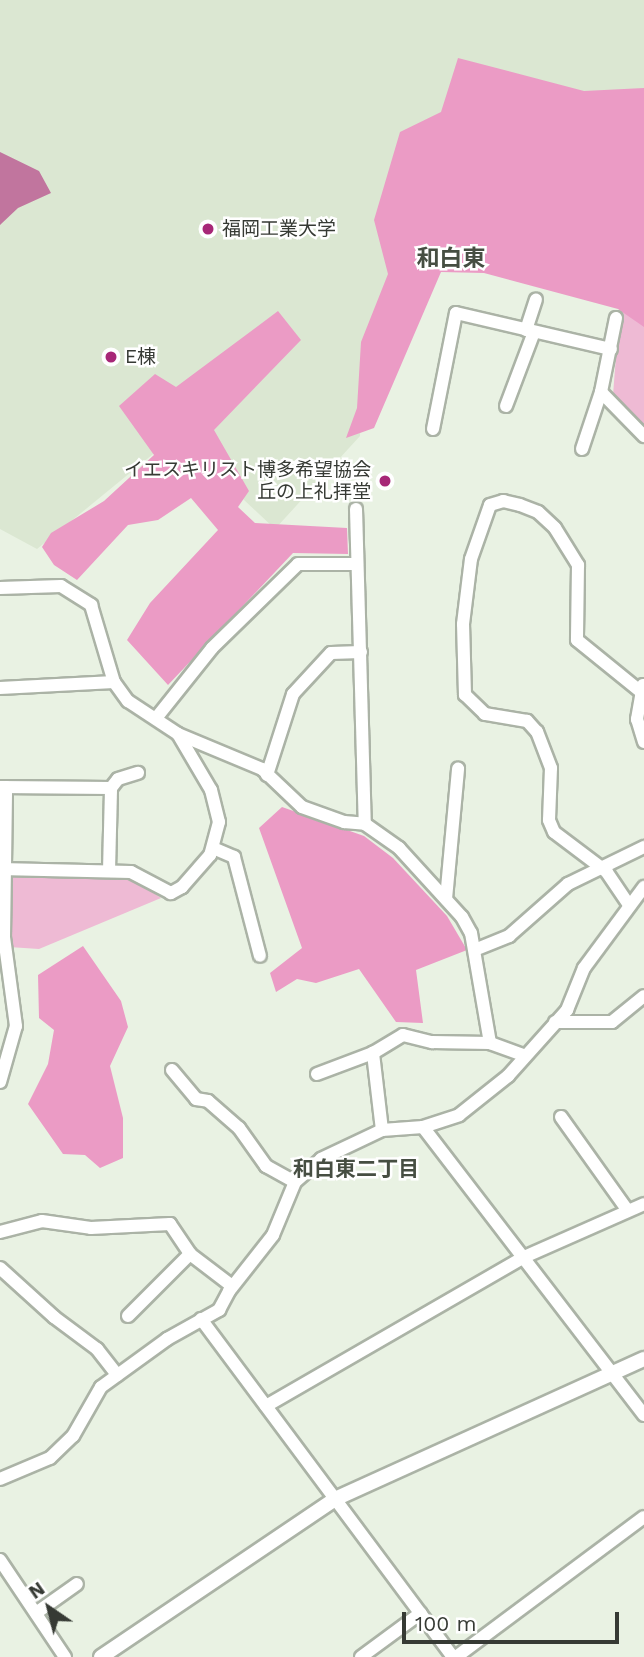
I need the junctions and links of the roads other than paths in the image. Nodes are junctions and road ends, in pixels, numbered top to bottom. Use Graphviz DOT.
graph roads {
  1 [pos="536,300"];
  2 [pos="616,318"];
  3 [pos="530,331"];
  4 [pos="611,349"];
  5 [pos="601,393"];
  6 [pos="506,406"];
  7 [pos="433,429"];
  8 [pos="644,436"];
  9 [pos="582,449"];
  10 [pos="356,509"];
  11 [pos="357,564"];
  12 [pos="0,588"];
  13 [pos="361,652"];
  14 [pos="114,682"];
  15 [pos="643,687"];
  16 [pos="0,688"];
  17 [pos="157,717"];
  18 [pos="178,734"];
  19 [pos="644,742"];
  20 [pos="458,769"];
  21 [pos="138,772"];
  22 [pos="267,775"];
  23 [pos="3,787"];
  24 [pos="111,788"];
  25 [pos="365,824"];
  26 [pos="644,847"];
  27 [pos="213,848"];
  28 [pos="600,867"];
  29 [pos="3,869"];
  30 [pos="109,871"];
  31 [pos="644,887"];
  32 [pos="446,899"];
  33 [pos="629,905"];
  34 [pos="477,949"];
  35 [pos="3,950"];
  36 [pos="260,956"];
  37 [pos="640,1000"];
  38 [pos="644,1017"];
  39 [pos="555,1022"];
  40 [pos="0,1038"];
  41 [pos="14,1038"];
  42 [pos="490,1043"];
  43 [pos="373,1053"];
  44 [pos="525,1056"];
  45 [pos="172,1070"];
  46 [pos="317,1074"];
  47 [pos="0,1082"];
  48 [pos="561,1117"];
  49 [pos="423,1127"];
  50 [pos="382,1130"];
  51 [pos="295,1182"];
  52 [pos="644,1204"];
  53 [pos="628,1211"];
  54 [pos="0,1232"];
  55 [pos="190,1254"];
  56 [pos="524,1256"];
  57 [pos="0,1268"];
  58 [pos="232,1286"];
  59 [pos="128,1316"];
  60 [pos="201,1319"];
  61 [pos="644,1359"];
  62 [pos="613,1373"];
  63 [pos="117,1375"];
  64 [pos="266,1406"];
  65 [pos="644,1415"];
  66 [pos="0,1479"];
  67 [pos="335,1499"];
  68 [pos="644,1517"];
  69 [pos="0,1560"];
  70 [pos="77,1584"];
  71 [pos="36,1613"];
  72 [pos="421,1613"];
  73 [pos="65,1657"];
  74 [pos="101,1657"];
  75 [pos="360,1657"];
  76 [pos="455,1657"];
  1 -- 3 [label="street"];
  2 -- 4 [label="street"];
  3 -- 4 [label="street"];
  3 -- 6 [label="street"];
  3 -- 7 [label="street"];
  4 -- 5 [label="street"];
  5 -- 8 [label="street"];
  5 -- 9 [label="street"];
  10 -- 11 [label="street"];
  11 -- 13 [label="street"];
  11 -- 17 [label="street"];
  12 -- 14 [label="street"];
  13 -- 22 [label="street"];
  13 -- 25 [label="street"];
  14 -- 16 [label="street"];
  14 -- 17 [label="street"];
  15 -- 19 [label="street"];
  15 -- 28 [label="street"];
  17 -- 18 [label="street"];
  18 -- 22 [label="street"];
  18 -- 27 [label="street"];
  20 -- 32 [label="street"];
  21 -- 24 [label="street"];
  22 -- 25 [label="street"];
  23 -- 24 [label="street"];
  23 -- 29 [label="street"];
  24 -- 30 [label="street"];
  25 -- 32 [label="street"];
  26 -- 28 [label="street"];
  27 -- 30 [label="street"];
  27 -- 36 [label="street"];
  28 -- 33 [label="street"];
  28 -- 34 [label="street"];
  29 -- 30 [label="street"];
  29 -- 35 [label="street"];
  31 -- 33 [label="street"];
  32 -- 34 [label="street"];
  33 -- 39 [label="street"];
  34 -- 42 [label="street"];
  35 -- 41 [label="street"];
  37 -- 38 [label="street"];
  37 -- 39 [label="street"];
  39 -- 44 [label="street"];
  40 -- 41 [label="street"];
  41 -- 47 [label="street"];
  42 -- 43 [label="street"];
  42 -- 44 [label="street"];
  43 -- 46 [label="street"];
  43 -- 50 [label="street"];
  44 -- 49 [label="street"];
  45 -- 51 [label="street"];
  48 -- 53 [label="street"];
  49 -- 50 [label="street"];
  49 -- 56 [label="street"];
  50 -- 51 [label="street"];
  51 -- 58 [label="street"];
  52 -- 53 [label="street"];
  53 -- 56 [label="street"];
  54 -- 55 [label="street"];
  55 -- 58 [label="street"];
  55 -- 59 [label="street"];
  56 -- 62 [label="street"];
  56 -- 64 [label="street"];
  57 -- 63 [label="street"];
  58 -- 60 [label="street"];
  60 -- 63 [label="street"];
  60 -- 64 [label="street"];
  61 -- 62 [label="street"];
  62 -- 65 [label="street"];
  62 -- 67 [label="street"];
  63 -- 66 [label="street"];
  64 -- 67 [label="street"];
  67 -- 72 [label="street"];
  67 -- 74 [label="street"];
  68 -- 76 [label="street"];
  69 -- 71 [label="street"];
  70 -- 71 [label="street"];
  71 -- 73 [label="street"];
  72 -- 75 [label="street"];
  72 -- 76 [label="street"];
}
